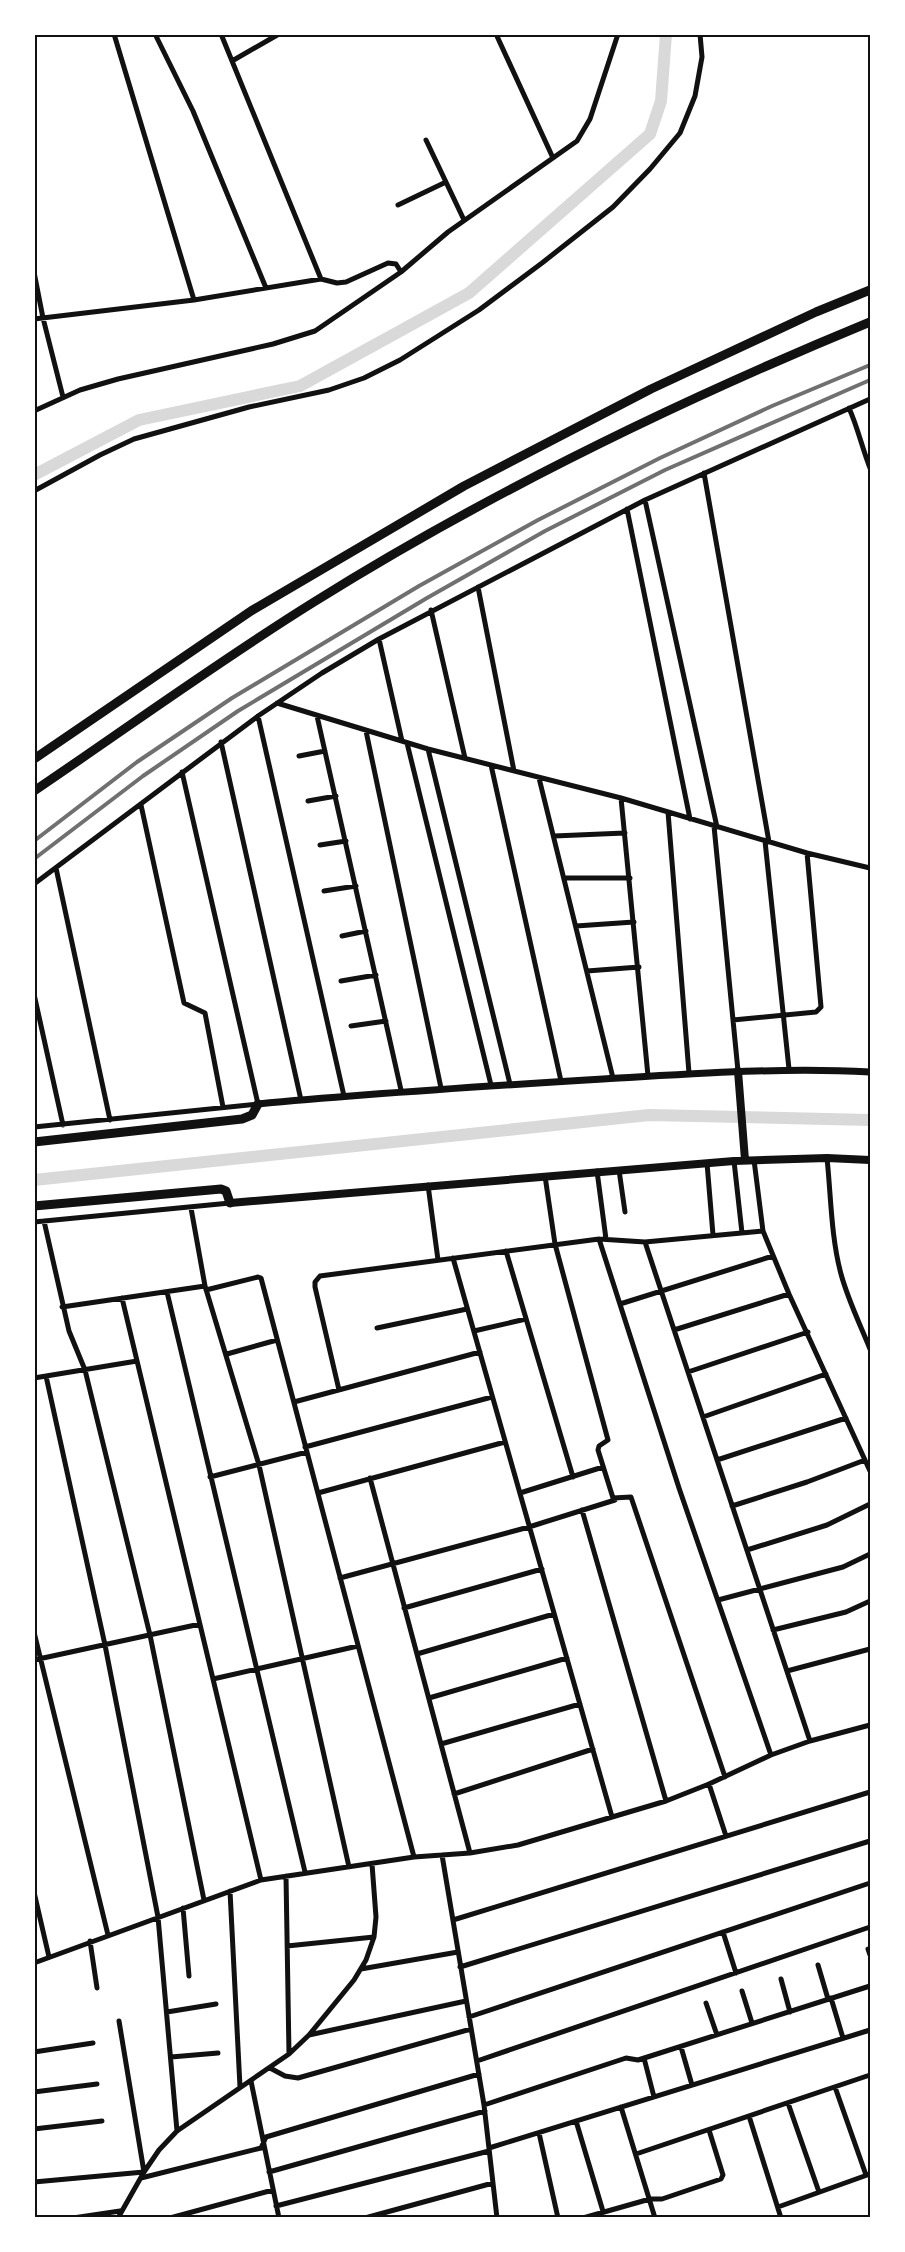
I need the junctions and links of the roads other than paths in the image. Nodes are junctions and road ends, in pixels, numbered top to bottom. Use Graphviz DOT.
graph roads {
  1 [pos="114,34"];
  2 [pos="155,34"];
  3 [pos="221,34"];
  4 [pos="279,34"];
  5 [pos="496,34"];
  6 [pos="618,34"];
  7 [pos="700,34"];
  8 [pos="232,61"];
  9 [pos="426,140"];
  10 [pos="553,158"];
  11 [pos="446,182"];
  12 [pos="398,205"];
  13 [pos="464,220"];
  14 [pos="34,272"];
  15 [pos="401,272"];
  16 [pos="321,279"];
  17 [pos="266,288"];
  18 [pos="870,290"];
  19 [pos="194,300"];
  20 [pos="43,318"];
  21 [pos="34,319"];
  22 [pos="870,322"];
  23 [pos="63,397"];
  24 [pos="870,399"];
  25 [pos="849,408"];
  26 [pos="34,411"];
  27 [pos="870,468"];
  28 [pos="704,473"];
  29 [pos="34,491"];
  30 [pos="645,500"];
  31 [pos="627,509"];
  32 [pos="478,587"];
  33 [pos="431,610"];
  34 [pos="379,639"];
  35 [pos="278,703"];
  36 [pos="258,716"];
  37 [pos="318,716"];
  38 [pos="366,731"];
  39 [pos="221,742"];
  40 [pos="404,742"];
  41 [pos="428,749"];
  42 [pos="326,751"];
  43 [pos="299,756"];
  44 [pos="465,758"];
  45 [pos="34,759"];
  46 [pos="491,765"];
  47 [pos="514,771"];
  48 [pos="182,772"];
  49 [pos="539,778"];
  50 [pos="34,791"];
  51 [pos="336,796"];
  52 [pos="621,798"];
  53 [pos="308,801"];
  54 [pos="141,805"];
  55 [pos="669,812"];
  56 [pos="690,819"];
  57 [pos="716,827"];
  58 [pos="625,832"];
  59 [pos="554,836"];
  60 [pos="346,841"];
  61 [pos="767,842"];
  62 [pos="320,845"];
  63 [pos="807,853"];
  64 [pos="56,868"];
  65 [pos="870,868"];
  66 [pos="564,878"];
  67 [pos="630,878"];
  68 [pos="34,884"];
  69 [pos="356,886"];
  70 [pos="324,891"];
  71 [pos="634,922"];
  72 [pos="576,926"];
  73 [pos="366,931"];
  74 [pos="342,936"];
  75 [pos="639,968"];
  76 [pos="587,971"];
  77 [pos="376,975"];
  78 [pos="341,981"];
  79 [pos="34,994"];
  80 [pos="783,1015"];
  81 [pos="733,1020"];
  82 [pos="386,1021"];
  83 [pos="351,1026"];
  84 [pos="789,1069"];
  85 [pos="738,1071"];
  86 [pos="870,1072"];
  87 [pos="689,1073"];
  88 [pos="648,1076"];
  89 [pos="613,1078"];
  90 [pos="561,1081"];
  91 [pos="510,1084"];
  92 [pos="491,1085"];
  93 [pos="441,1088"];
  94 [pos="401,1090"];
  95 [pos="344,1096"];
  96 [pos="301,1100"];
  97 [pos="258,1104"];
  98 [pos="222,1107"];
  99 [pos="110,1120"];
  100 [pos="63,1125"];
  101 [pos="34,1127"];
  102 [pos="34,1142"];
  103 [pos="827,1158"];
  104 [pos="745,1160"];
  105 [pos="754,1160"];
  106 [pos="870,1160"];
  107 [pos="734,1161"];
  108 [pos="707,1163"];
  109 [pos="619,1170"];
  110 [pos="597,1172"];
  111 [pos="545,1176"];
  112 [pos="428,1185"];
  113 [pos="230,1203"];
  114 [pos="34,1206"];
  115 [pos="191,1208"];
  116 [pos="626,1212"];
  117 [pos="44,1221"];
  118 [pos="34,1222"];
  119 [pos="763,1231"];
  120 [pos="742,1233"];
  121 [pos="713,1236"];
  122 [pos="603,1239"];
  123 [pos="645,1242"];
  124 [pos="555,1244"];
  125 [pos="506,1251"];
  126 [pos="773,1257"];
  127 [pos="453,1258"];
  128 [pos="438,1260"];
  129 [pos="205,1288"];
  130 [pos="661,1291"];
  131 [pos="166,1292"];
  132 [pos="789,1293"];
  133 [pos="122,1298"];
  134 [pos="620,1304"];
  135 [pos="62,1307"];
  136 [pos="467,1309"];
  137 [pos="526,1319"];
  138 [pos="377,1328"];
  139 [pos="674,1329"];
  140 [pos="474,1331"];
  141 [pos="808,1332"];
  142 [pos="277,1340"];
  143 [pos="870,1348"];
  144 [pos="480,1352"];
  145 [pos="227,1354"];
  146 [pos="137,1361"];
  147 [pos="85,1370"];
  148 [pos="688,1372"];
  149 [pos="826,1374"];
  150 [pos="46,1376"];
  151 [pos="34,1378"];
  152 [pos="339,1390"];
  153 [pos="492,1397"];
  154 [pos="294,1402"];
  155 [pos="703,1417"];
  156 [pos="846,1418"];
  157 [pos="505,1442"];
  158 [pos="306,1450"];
  159 [pos="717,1460"];
  160 [pos="865,1460"];
  161 [pos="259,1465"];
  162 [pos="603,1467"];
  163 [pos="870,1471"];
  164 [pos="210,1477"];
  165 [pos="573,1477"];
  166 [pos="370,1478"];
  167 [pos="318,1493"];
  168 [pos="520,1493"];
  169 [pos="616,1499"];
  170 [pos="870,1504"];
  171 [pos="732,1506"];
  172 [pos="582,1510"];
  173 [pos="530,1527"];
  174 [pos="747,1550"];
  175 [pos="870,1554"];
  176 [pos="393,1564"];
  177 [pos="542,1569"];
  178 [pos="340,1578"];
  179 [pos="759,1589"];
  180 [pos="718,1600"];
  181 [pos="870,1601"];
  182 [pos="405,1608"];
  183 [pos="554,1614"];
  184 [pos="200,1624"];
  185 [pos="773,1630"];
  186 [pos="34,1632"];
  187 [pos="150,1635"];
  188 [pos="105,1645"];
  189 [pos="358,1646"];
  190 [pos="870,1648"];
  191 [pos="417,1654"];
  192 [pos="567,1658"];
  193 [pos="37,1659"];
  194 [pos="303,1659"];
  195 [pos="256,1669"];
  196 [pos="787,1671"];
  197 [pos="213,1679"];
  198 [pos="429,1698"];
  199 [pos="580,1704"];
  200 [pos="870,1725"];
  201 [pos="810,1741"];
  202 [pos="441,1744"];
  203 [pos="593,1749"];
  204 [pos="771,1755"];
  205 [pos="725,1777"];
  206 [pos="709,1784"];
  207 [pos="870,1792"];
  208 [pos="454,1794"];
  209 [pos="666,1801"];
  210 [pos="612,1817"];
  211 [pos="726,1836"];
  212 [pos="870,1841"];
  213 [pos="470,1853"];
  214 [pos="442,1855"];
  215 [pos="414,1857"];
  216 [pos="372,1864"];
  217 [pos="349,1867"];
  218 [pos="305,1872"];
  219 [pos="286,1875"];
  220 [pos="261,1880"];
  221 [pos="870,1883"];
  222 [pos="230,1891"];
  223 [pos="34,1892"];
  224 [pos="204,1900"];
  225 [pos="183,1908"];
  226 [pos="158,1917"];
  227 [pos="453,1920"];
  228 [pos="870,1927"];
  229 [pos="723,1932"];
  230 [pos="108,1935"];
  231 [pos="374,1937"];
  232 [pos="90,1941"];
  233 [pos="287,1946"];
  234 [pos="458,1952"];
  235 [pos="49,1957"];
  236 [pos="34,1963"];
  237 [pos="818,1965"];
  238 [pos="460,1967"];
  239 [pos="362,1969"];
  240 [pos="736,1973"];
  241 [pos="189,1976"];
  242 [pos="781,1979"];
  243 [pos="870,1986"];
  244 [pos="97,1988"];
  245 [pos="742,1991"];
  246 [pos="830,1999"];
  247 [pos="466,2001"];
  248 [pos="706,2003"];
  249 [pos="216,2004"];
  250 [pos="167,2012"];
  251 [pos="790,2012"];
  252 [pos="469,2017"];
  253 [pos="119,2021"];
  254 [pos="753,2023"];
  255 [pos="471,2029"];
  256 [pos="870,2030"];
  257 [pos="717,2035"];
  258 [pos="309,2036"];
  259 [pos="843,2038"];
  260 [pos="93,2043"];
  261 [pos="681,2047"];
  262 [pos="34,2052"];
  263 [pos="218,2053"];
  264 [pos="289,2054"];
  265 [pos="171,2057"];
  266 [pos="644,2058"];
  267 [pos="477,2061"];
  268 [pos="270,2068"];
  269 [pos="478,2074"];
  270 [pos="870,2075"];
  271 [pos="251,2081"];
  272 [pos="97,2084"];
  273 [pos="692,2085"];
  274 [pos="240,2087"];
  275 [pos="835,2087"];
  276 [pos="34,2092"];
  277 [pos="654,2097"];
  278 [pos="788,2103"];
  279 [pos="621,2107"];
  280 [pos="484,2108"];
  281 [pos="749,2116"];
  282 [pos="102,2121"];
  283 [pos="576,2121"];
  284 [pos="34,2129"];
  285 [pos="709,2130"];
  286 [pos="177,2131"];
  287 [pos="538,2133"];
  288 [pos="264,2144"];
  289 [pos="489,2149"];
  290 [pos="636,2154"];
  291 [pos="269,2172"];
  292 [pos="868,2174"];
  293 [pos="142,2175"];
  294 [pos="34,2182"];
  295 [pos="493,2183"];
  296 [pos="273,2190"];
  297 [pos="819,2192"];
  298 [pos="650,2199"];
  299 [pos="276,2206"];
  300 [pos="778,2207"];
  301 [pos="119,2214"];
  302 [pos="604,2215"];
  303 [pos="781,2216"];
  304 [pos="73,2217"];
  305 [pos="170,2217"];
  306 [pos="279,2217"];
  307 [pos="365,2217"];
  308 [pos="497,2217"];
  309 [pos="558,2217"];
  310 [pos="583,2217"];
  311 [pos="655,2217"];
  312 [pos="773,2217"];
  1 -- 19 [label="street"];
  2 -- 17 [label="street"];
  3 -- 8 [label="street"];
  4 -- 8 [label="street"];
  5 -- 10 [label="street"];
  6 -- 10 [label="street"];
  7 -- 29 [label="street"];
  8 -- 16 [label="street"];
  9 -- 11 [label="street"];
  10 -- 13 [label="street"];
  11 -- 12 [label="street"];
  11 -- 13 [label="street"];
  13 -- 15 [label="street"];
  14 -- 20 [label="street"];
  15 -- 16 [label="street"];
  15 -- 23 [label="street"];
  16 -- 17 [label="street"];
  17 -- 19 [label="street"];
  18 -- 45 [label="highway"];
  19 -- 20 [label="street"];
  20 -- 21 [label="street"];
  20 -- 23 [label="street"];
  22 -- 50 [label="highway"];
  23 -- 26 [label="street"];
  24 -- 25 [label="street"];
  25 -- 27 [label="street"];
  25 -- 28 [label="street"];
  28 -- 30 [label="street"];
  28 -- 61 [label="street"];
  30 -- 31 [label="street"];
  30 -- 57 [label="street"];
  31 -- 32 [label="street"];
  31 -- 56 [label="street"];
  32 -- 33 [label="street"];
  32 -- 47 [label="street"];
  33 -- 34 [label="street"];
  33 -- 44 [label="street"];
  34 -- 35 [label="street"];
  34 -- 40 [label="street"];
  35 -- 36 [label="street"];
  35 -- 37 [label="street"];
  36 -- 39 [label="street"];
  36 -- 95 [label="street"];
  37 -- 38 [label="street"];
  37 -- 42 [label="street"];
  38 -- 40 [label="street"];
  38 -- 93 [label="street"];
  39 -- 48 [label="street"];
  39 -- 96 [label="street"];
  40 -- 41 [label="street"];
  40 -- 92 [label="street"];
  41 -- 44 [label="street"];
  41 -- 91 [label="street"];
  42 -- 43 [label="street"];
  42 -- 51 [label="street"];
  44 -- 46 [label="street"];
  46 -- 47 [label="street"];
  46 -- 90 [label="street"];
  47 -- 49 [label="street"];
  48 -- 54 [label="street"];
  48 -- 97 [label="street"];
  49 -- 52 [label="street"];
  49 -- 59 [label="street"];
  51 -- 53 [label="street"];
  51 -- 60 [label="street"];
  52 -- 55 [label="street"];
  52 -- 58 [label="street"];
  54 -- 64 [label="street"];
  54 -- 98 [label="street"];
  55 -- 56 [label="street"];
  55 -- 87 [label="street"];
  56 -- 57 [label="street"];
  57 -- 61 [label="street"];
  57 -- 81 [label="street"];
  58 -- 59 [label="street"];
  58 -- 67 [label="street"];
  59 -- 66 [label="street"];
  60 -- 62 [label="street"];
  60 -- 69 [label="street"];
  61 -- 63 [label="street"];
  61 -- 80 [label="street"];
  63 -- 65 [label="street"];
  63 -- 80 [label="street"];
  64 -- 68 [label="street"];
  64 -- 99 [label="street"];
  66 -- 67 [label="street"];
  66 -- 72 [label="street"];
  67 -- 71 [label="street"];
  69 -- 70 [label="street"];
  69 -- 73 [label="street"];
  71 -- 72 [label="street"];
  71 -- 75 [label="street"];
  72 -- 76 [label="street"];
  73 -- 74 [label="street"];
  73 -- 77 [label="street"];
  75 -- 76 [label="street"];
  75 -- 88 [label="street"];
  76 -- 89 [label="street"];
  77 -- 78 [label="street"];
  77 -- 82 [label="street"];
  79 -- 100 [label="street"];
  80 -- 81 [label="street"];
  80 -- 84 [label="street"];
  81 -- 85 [label="street"];
  82 -- 83 [label="street"];
  82 -- 94 [label="street"];
  84 -- 85 [label="street"];
  84 -- 86 [label="street"];
  85 -- 87 [label="street"];
  85 -- 104 [label="main road"];
  87 -- 88 [label="street"];
  88 -- 89 [label="street"];
  89 -- 90 [label="street"];
  90 -- 91 [label="street"];
  91 -- 92 [label="street"];
  92 -- 93 [label="street"];
  93 -- 94 [label="street"];
  94 -- 95 [label="street"];
  95 -- 96 [label="street"];
  96 -- 97 [label="street"];
  97 -- 98 [label="street"];
  97 -- 102 [label="highway"];
  98 -- 99 [label="street"];
  99 -- 100 [label="street"];
  100 -- 101 [label="street"];
  103 -- 105 [label="main road"];
  103 -- 106 [label="main road"];
  103 -- 143 [label="street"];
  104 -- 105 [label="main road"];
  104 -- 107 [label="main road"];
  105 -- 119 [label="street"];
  107 -- 108 [label="main road"];
  107 -- 120 [label="street"];
  108 -- 109 [label="main road"];
  108 -- 121 [label="street"];
  109 -- 110 [label="main road"];
  109 -- 116 [label="street"];
  110 -- 111 [label="main road"];
  110 -- 122 [label="street"];
  111 -- 112 [label="main road"];
  111 -- 124 [label="street"];
  112 -- 113 [label="main road"];
  112 -- 128 [label="street"];
  113 -- 114 [label="highway"];
  113 -- 115 [label="street"];
  115 -- 117 [label="street"];
  115 -- 129 [label="street"];
  117 -- 118 [label="street"];
  117 -- 135 [label="street"];
  119 -- 120 [label="street"];
  119 -- 126 [label="street"];
  120 -- 121 [label="street"];
  121 -- 123 [label="street"];
  122 -- 123 [label="street"];
  122 -- 124 [label="street"];
  122 -- 134 [label="street"];
  123 -- 130 [label="street"];
  124 -- 125 [label="street"];
  124 -- 162 [label="street"];
  125 -- 127 [label="street"];
  125 -- 137 [label="street"];
  126 -- 130 [label="street"];
  126 -- 132 [label="street"];
  127 -- 128 [label="street"];
  127 -- 136 [label="street"];
  128 -- 152 [label="street"];
  129 -- 131 [label="street"];
  129 -- 142 [label="street"];
  129 -- 145 [label="street"];
  130 -- 134 [label="street"];
  130 -- 139 [label="street"];
  131 -- 133 [label="street"];
  131 -- 164 [label="street"];
  132 -- 139 [label="street"];
  132 -- 141 [label="street"];
  133 -- 135 [label="street"];
  133 -- 146 [label="street"];
  134 -- 180 [label="street"];
  135 -- 147 [label="street"];
  136 -- 138 [label="street"];
  136 -- 140 [label="street"];
  137 -- 140 [label="street"];
  137 -- 165 [label="street"];
  139 -- 148 [label="street"];
  140 -- 144 [label="street"];
  141 -- 148 [label="street"];
  141 -- 149 [label="street"];
  142 -- 145 [label="street"];
  142 -- 154 [label="street"];
  144 -- 152 [label="street"];
  144 -- 153 [label="street"];
  145 -- 161 [label="street"];
  146 -- 147 [label="street"];
  146 -- 184 [label="street"];
  147 -- 150 [label="street"];
  147 -- 187 [label="street"];
  148 -- 155 [label="street"];
  149 -- 155 [label="street"];
  149 -- 156 [label="street"];
  150 -- 151 [label="street"];
  150 -- 188 [label="street"];
  152 -- 154 [label="street"];
  153 -- 157 [label="street"];
  153 -- 158 [label="street"];
  154 -- 158 [label="street"];
  155 -- 159 [label="street"];
  156 -- 159 [label="street"];
  156 -- 160 [label="street"];
  157 -- 166 [label="street"];
  157 -- 168 [label="street"];
  158 -- 161 [label="street"];
  158 -- 167 [label="street"];
  159 -- 171 [label="street"];
  160 -- 163 [label="street"];
  160 -- 171 [label="street"];
  161 -- 164 [label="street"];
  161 -- 194 [label="street"];
  162 -- 165 [label="street"];
  162 -- 169 [label="street"];
  164 -- 195 [label="street"];
  165 -- 168 [label="street"];
  166 -- 167 [label="street"];
  166 -- 176 [label="street"];
  167 -- 178 [label="street"];
  168 -- 173 [label="street"];
  169 -- 172 [label="street"];
  169 -- 205 [label="street"];
  170 -- 174 [label="street"];
  171 -- 174 [label="street"];
  172 -- 173 [label="street"];
  172 -- 209 [label="street"];
  173 -- 176 [label="street"];
  173 -- 177 [label="street"];
  174 -- 179 [label="street"];
  175 -- 179 [label="street"];
  176 -- 178 [label="street"];
  176 -- 182 [label="street"];
  177 -- 182 [label="street"];
  177 -- 183 [label="street"];
  178 -- 189 [label="street"];
  179 -- 180 [label="street"];
  179 -- 185 [label="street"];
  180 -- 204 [label="street"];
  181 -- 185 [label="street"];
  182 -- 191 [label="street"];
  183 -- 191 [label="street"];
  183 -- 192 [label="street"];
  184 -- 187 [label="street"];
  184 -- 197 [label="street"];
  185 -- 196 [label="street"];
  186 -- 193 [label="street"];
  187 -- 188 [label="street"];
  187 -- 224 [label="street"];
  188 -- 193 [label="street"];
  188 -- 226 [label="street"];
  189 -- 194 [label="street"];
  189 -- 215 [label="street"];
  190 -- 196 [label="street"];
  191 -- 198 [label="street"];
  192 -- 198 [label="street"];
  192 -- 199 [label="street"];
  193 -- 230 [label="street"];
  194 -- 195 [label="street"];
  194 -- 217 [label="street"];
  195 -- 197 [label="street"];
  195 -- 218 [label="street"];
  196 -- 201 [label="street"];
  197 -- 220 [label="street"];
  198 -- 202 [label="street"];
  199 -- 202 [label="street"];
  199 -- 203 [label="street"];
  200 -- 201 [label="street"];
  201 -- 204 [label="street"];
  202 -- 208 [label="street"];
  203 -- 208 [label="street"];
  203 -- 210 [label="street"];
  204 -- 205 [label="street"];
  205 -- 206 [label="street"];
  206 -- 209 [label="street"];
  206 -- 211 [label="street"];
  207 -- 211 [label="street"];
  208 -- 213 [label="street"];
  209 -- 210 [label="street"];
  210 -- 213 [label="street"];
  211 -- 227 [label="street"];
  212 -- 238 [label="street"];
  213 -- 214 [label="street"];
  214 -- 215 [label="street"];
  214 -- 227 [label="street"];
  215 -- 216 [label="street"];
  216 -- 217 [label="street"];
  216 -- 231 [label="street"];
  217 -- 218 [label="street"];
  218 -- 219 [label="street"];
  219 -- 220 [label="street"];
  219 -- 233 [label="street"];
  220 -- 222 [label="street"];
  221 -- 229 [label="street"];
  222 -- 224 [label="street"];
  222 -- 274 [label="street"];
  223 -- 235 [label="street"];
  224 -- 225 [label="street"];
  225 -- 226 [label="street"];
  225 -- 241 [label="street"];
  226 -- 230 [label="street"];
  226 -- 250 [label="street"];
  227 -- 234 [label="street"];
  228 -- 240 [label="street"];
  229 -- 240 [label="street"];
  229 -- 252 [label="street"];
  230 -- 232 [label="street"];
  231 -- 233 [label="street"];
  231 -- 239 [label="street"];
  232 -- 235 [label="street"];
  232 -- 244 [label="street"];
  233 -- 264 [label="street"];
  234 -- 238 [label="street"];
  234 -- 239 [label="street"];
  235 -- 236 [label="street"];
  237 -- 246 [label="street"];
  238 -- 247 [label="street"];
  239 -- 258 [label="street"];
  240 -- 267 [label="street"];
  242 -- 251 [label="street"];
  243 -- 246 [label="street"];
  245 -- 254 [label="street"];
  246 -- 251 [label="street"];
  246 -- 259 [label="street"];
  247 -- 252 [label="street"];
  247 -- 258 [label="street"];
  248 -- 257 [label="street"];
  249 -- 250 [label="street"];
  250 -- 265 [label="street"];
  251 -- 254 [label="street"];
  252 -- 255 [label="street"];
  253 -- 293 [label="street"];
  254 -- 257 [label="street"];
  255 -- 267 [label="street"];
  255 -- 268 [label="street"];
  256 -- 259 [label="street"];
  257 -- 261 [label="street"];
  258 -- 264 [label="street"];
  259 -- 273 [label="street"];
  260 -- 262 [label="street"];
  261 -- 266 [label="street"];
  261 -- 273 [label="street"];
  263 -- 265 [label="street"];
  264 -- 268 [label="street"];
  265 -- 286 [label="street"];
  266 -- 277 [label="street"];
  266 -- 280 [label="street"];
  267 -- 269 [label="street"];
  268 -- 271 [label="street"];
  269 -- 280 [label="street"];
  269 -- 288 [label="street"];
  270 -- 275 [label="street"];
  271 -- 274 [label="street"];
  271 -- 288 [label="street"];
  272 -- 276 [label="street"];
  273 -- 277 [label="street"];
  274 -- 286 [label="street"];
  275 -- 278 [label="street"];
  275 -- 292 [label="street"];
  277 -- 279 [label="street"];
  278 -- 281 [label="street"];
  278 -- 297 [label="street"];
  279 -- 283 [label="street"];
  279 -- 290 [label="street"];
  280 -- 289 [label="street"];
  280 -- 291 [label="street"];
  281 -- 285 [label="street"];
  281 -- 300 [label="street"];
  282 -- 284 [label="street"];
  283 -- 287 [label="street"];
  283 -- 302 [label="street"];
  285 -- 290 [label="street"];
  285 -- 298 [label="street"];
  286 -- 293 [label="street"];
  287 -- 289 [label="street"];
  287 -- 309 [label="street"];
  288 -- 291 [label="street"];
  288 -- 293 [label="street"];
  289 -- 295 [label="street"];
  289 -- 299 [label="street"];
  290 -- 298 [label="street"];
  291 -- 296 [label="street"];
  292 -- 297 [label="street"];
  293 -- 294 [label="street"];
  293 -- 301 [label="street"];
  295 -- 307 [label="street"];
  295 -- 308 [label="street"];
  296 -- 299 [label="street"];
  296 -- 305 [label="street"];
  297 -- 300 [label="street"];
  298 -- 302 [label="street"];
  298 -- 311 [label="street"];
  299 -- 306 [label="street"];
  300 -- 303 [label="street"];
  301 -- 304 [label="street"];
  302 -- 310 [label="street"];
  303 -- 312 [label="street"];
}
